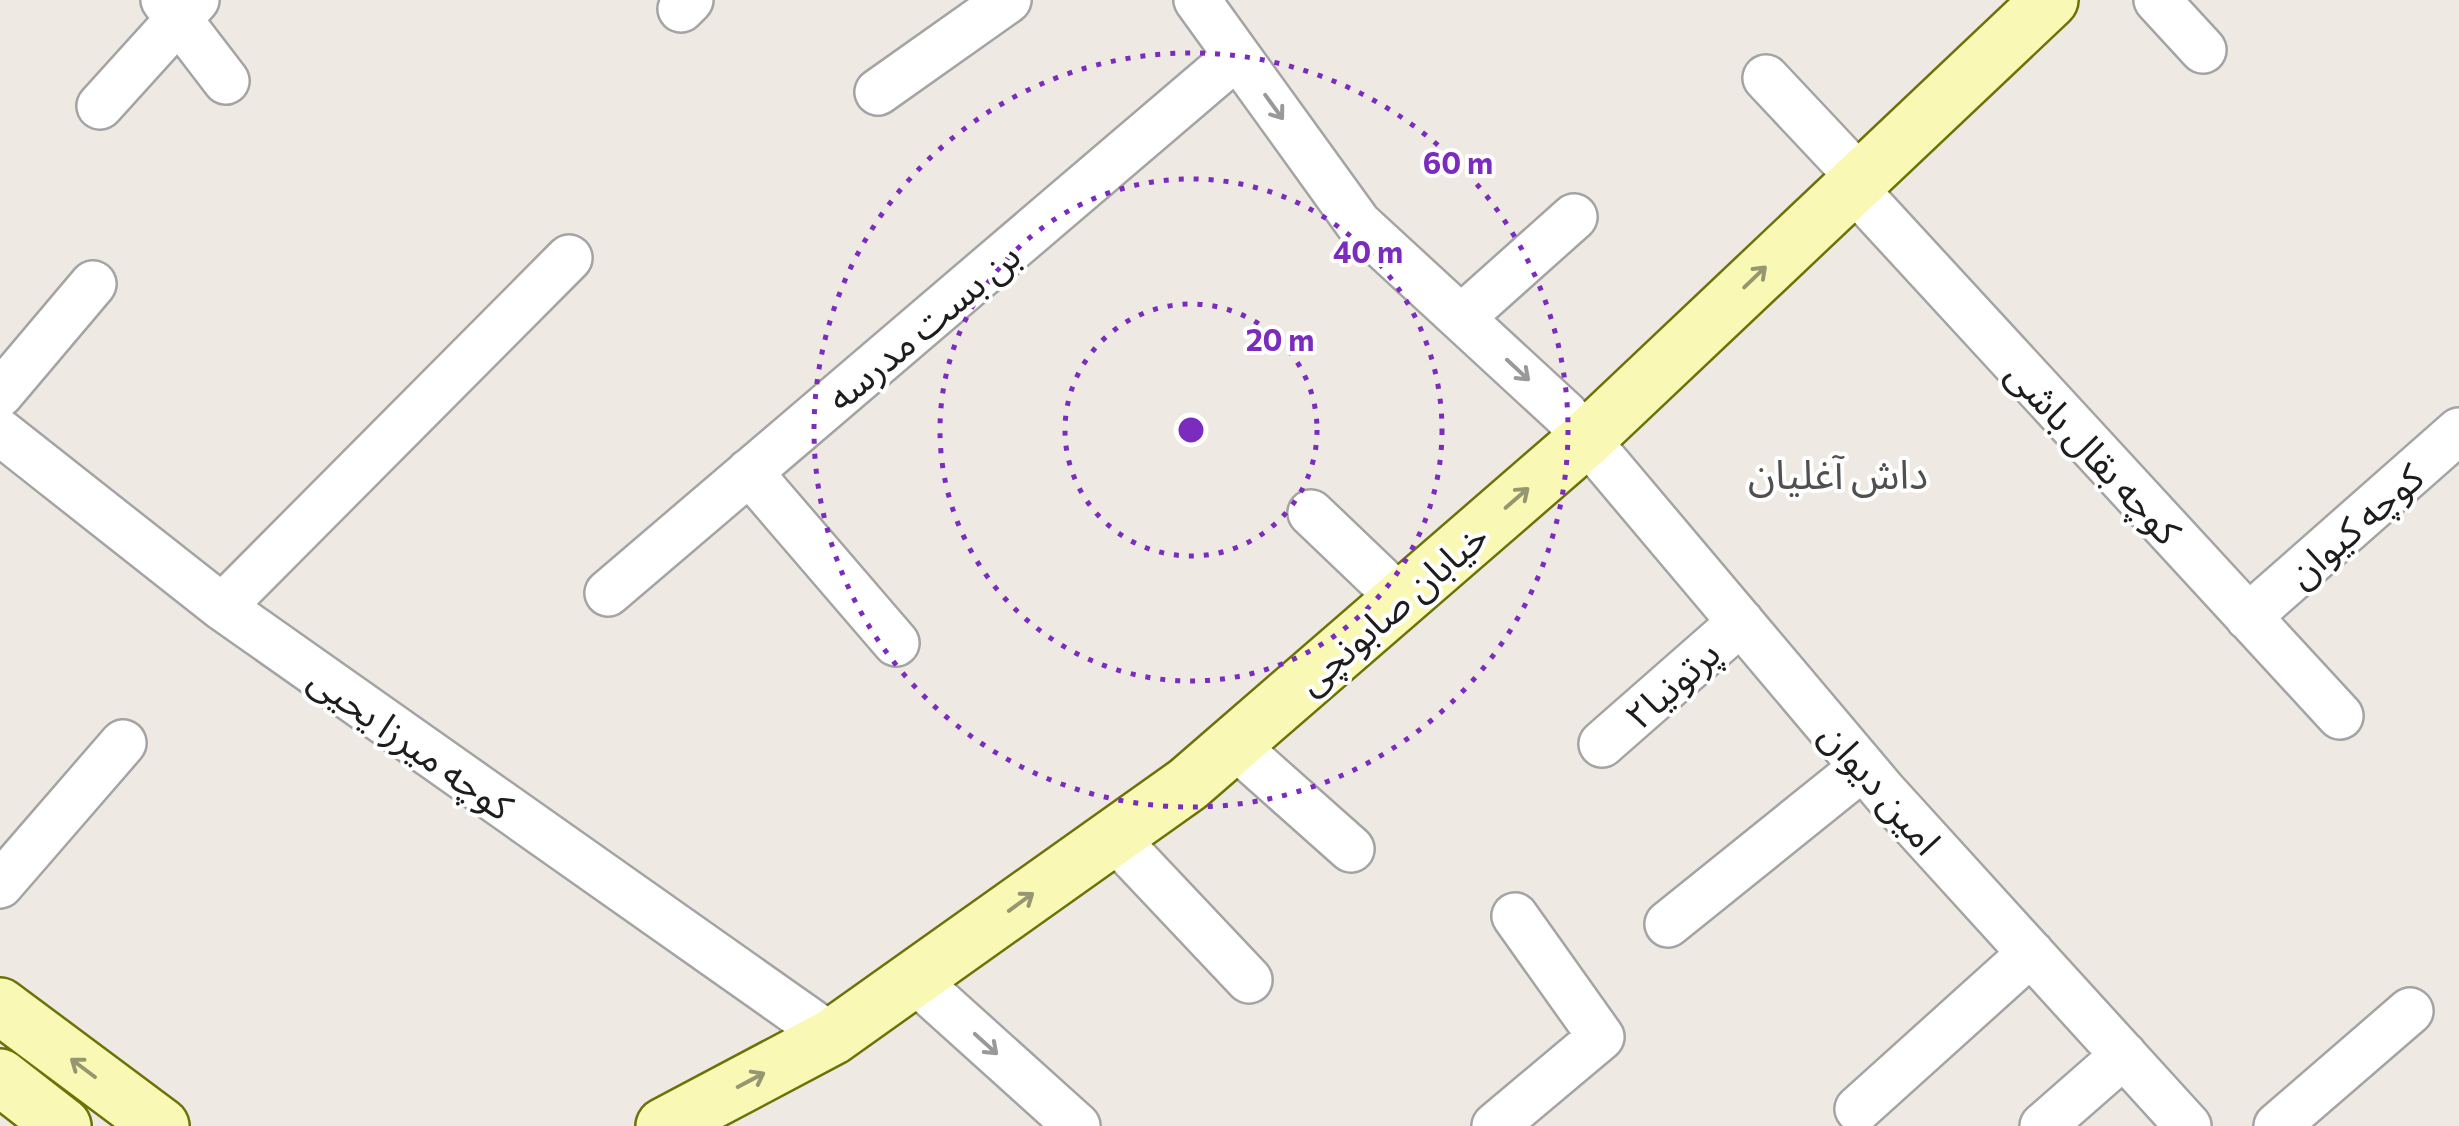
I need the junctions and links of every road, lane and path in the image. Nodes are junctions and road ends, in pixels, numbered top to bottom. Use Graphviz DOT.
graph roads {
  1 [pos="1008,0"];
  2 [pos="1196,0"];
  3 [pos="2050,0"];
  4 [pos="2157,0"];
  5 [pos="179,6"];
  6 [pos="2204,50"];
  7 [pos="1237,56"];
  8 [pos="1766,78"];
  9 [pos="226,81"];
  10 [pos="878,92"];
  11 [pos="100,106"];
  12 [pos="1855,181"];
  13 [pos="1574,218"];
  14 [pos="569,258"];
  15 [pos="94,284"];
  16 [pos="1461,318"];
  17 [pos="0,394"];
  18 [pos="2459,431"];
  19 [pos="0,432"];
  20 [pos="1586,438"];
  21 [pos="749,472"];
  22 [pos="1311,513"];
  23 [pos="608,593"];
  24 [pos="1401,599"];
  25 [pos="222,607"];
  26 [pos="2248,617"];
  27 [pos="1740,622"];
  28 [pos="896,643"];
  29 [pos="2340,716"];
  30 [pos="123,743"];
  31 [pos="1233,744"];
  32 [pos="1602,744"];
  33 [pos="1863,766"];
  34 [pos="1113,836"];
  35 [pos="1350,848"];
  36 [pos="0,885"];
  37 [pos="1515,916"];
  38 [pos="1668,924"];
  39 [pos="2031,953"];
  40 [pos="914,979"];
  41 [pos="1249,980"];
  42 [pos="0,1006"];
  43 [pos="2410,1011"];
  44 [pos="832,1037"];
  45 [pos="2124,1055"];
  46 [pos="0,1078"];
  47 [pos="1858,1109"];
  48 [pos="63,1126"];
  49 [pos="160,1126"];
  50 [pos="664,1126"];
  51 [pos="1077,1126"];
  52 [pos="1495,1126"];
  53 [pos="2044,1126"];
  54 [pos="2188,1126"];
  55 [pos="2277,1126"];
  1 -- 10 [label="street"];
  2 -- 7 [label="street, امین دیوان"];
  3 -- 12 [label="street, خیابان صابونچی"];
  4 -- 6 [label="street"];
  5 -- 9 [label="street"];
  5 -- 11 [label="street"];
  7 -- 16 [label="street, امین دیوان, one-way"];
  7 -- 21 [label="street, بن بست مدرسه"];
  8 -- 12 [label="street, کوچه بقال باشی"];
  20 -- 12 [label="street, خیابان صابونچی, one-way"];
  12 -- 26 [label="street, کوچه بقال باشی"];
  13 -- 16 [label="street"];
  14 -- 25 [label="street"];
  15 -- 17 [label="street"];
  16 -- 20 [label="street, امین دیوان, one-way"];
  18 -- 26 [label="street, کوچه کیوان"];
  19 -- 25 [label="street, کوچه میرزا یحیی"];
  24 -- 20 [label="street, خیابان صابونچی, one-way"];
  20 -- 27 [label="street, امین دیوان"];
  21 -- 23 [label="street, بن بست مدرسه"];
  21 -- 28 [label="street"];
  22 -- 24 [label="street"];
  24 -- 31 [label="street, خیابان صابونچی"];
  25 -- 44 [label="street, کوچه میرزا یحیی"];
  26 -- 29 [label="street, کوچه بقال باشی"];
  27 -- 32 [label="street, پرتونیا۲"];
  27 -- 33 [label="street, امین دیوان"];
  30 -- 36 [label="street"];
  31 -- 34 [label="street, خیابان صابونچی"];
  31 -- 35 [label="street"];
  33 -- 38 [label="street"];
  33 -- 39 [label="street, امین دیوان"];
  40 -- 34 [label="street, خیابان صابونچی, one-way"];
  34 -- 41 [label="street"];
  37 -- 52 [label="street"];
  39 -- 45 [label="street, امین دیوان"];
  39 -- 47 [label="street"];
  40 -- 44 [label="street, خیابان صابونچی"];
  40 -- 51 [label="street, one-way"];
  49 -- 42 [label="street, one-way"];
  43 -- 55 [label="street"];
  50 -- 44 [label="street, خیابان صابونچی, one-way"];
  45 -- 53 [label="street"];
  45 -- 54 [label="street, امین دیوان"];
  46 -- 48 [label="street"];
}
